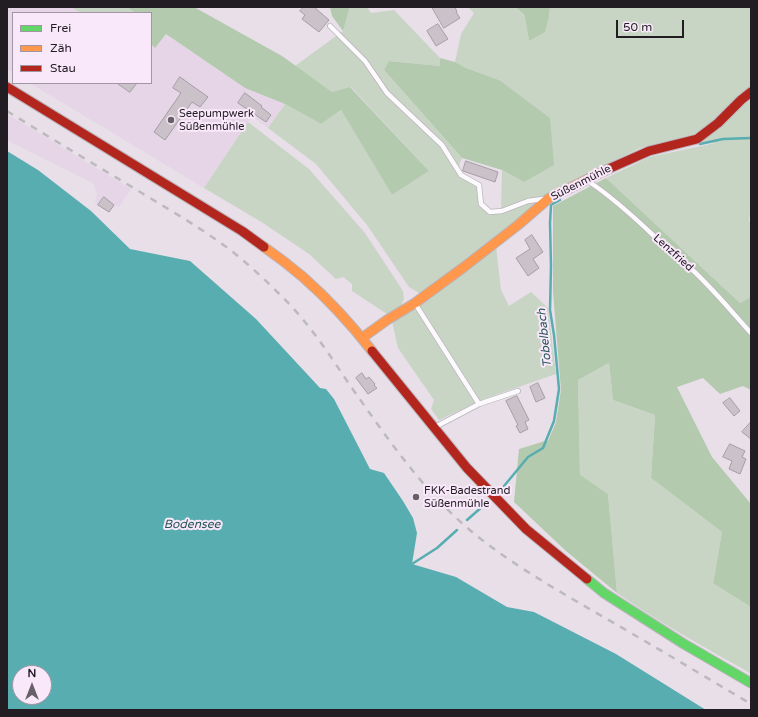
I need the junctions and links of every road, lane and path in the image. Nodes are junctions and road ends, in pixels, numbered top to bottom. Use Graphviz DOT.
graph roads {
  1 [pos="330,26"];
  2 [pos="7,87"];
  3 [pos="751,92"];
  4 [pos="587,180"];
  5 [pos="548,199"];
  6 [pos="415,303"];
  7 [pos="751,333"];
  8 [pos="362,338"];
  9 [pos="518,391"];
  10 [pos="479,404"];
  11 [pos="434,427"];
  12 [pos="751,683"];
  1 -- 5 [label="lane"];
  2 -- 8 [label="main road"];
  3 -- 4 [label="main road, Süßenmühle"];
  4 -- 5 [label="main road, Süßenmühle"];
  4 -- 7 [label="lane, Lenzfried"];
  5 -- 6 [label="main road, Süßenmühle"];
  6 -- 8 [label="main road, Süßenmühle"];
  6 -- 10 [label="lane"];
  8 -- 11 [label="main road"];
  9 -- 10 [label="lane"];
  10 -- 11 [label="lane"];
  11 -- 12 [label="main road"];
}
